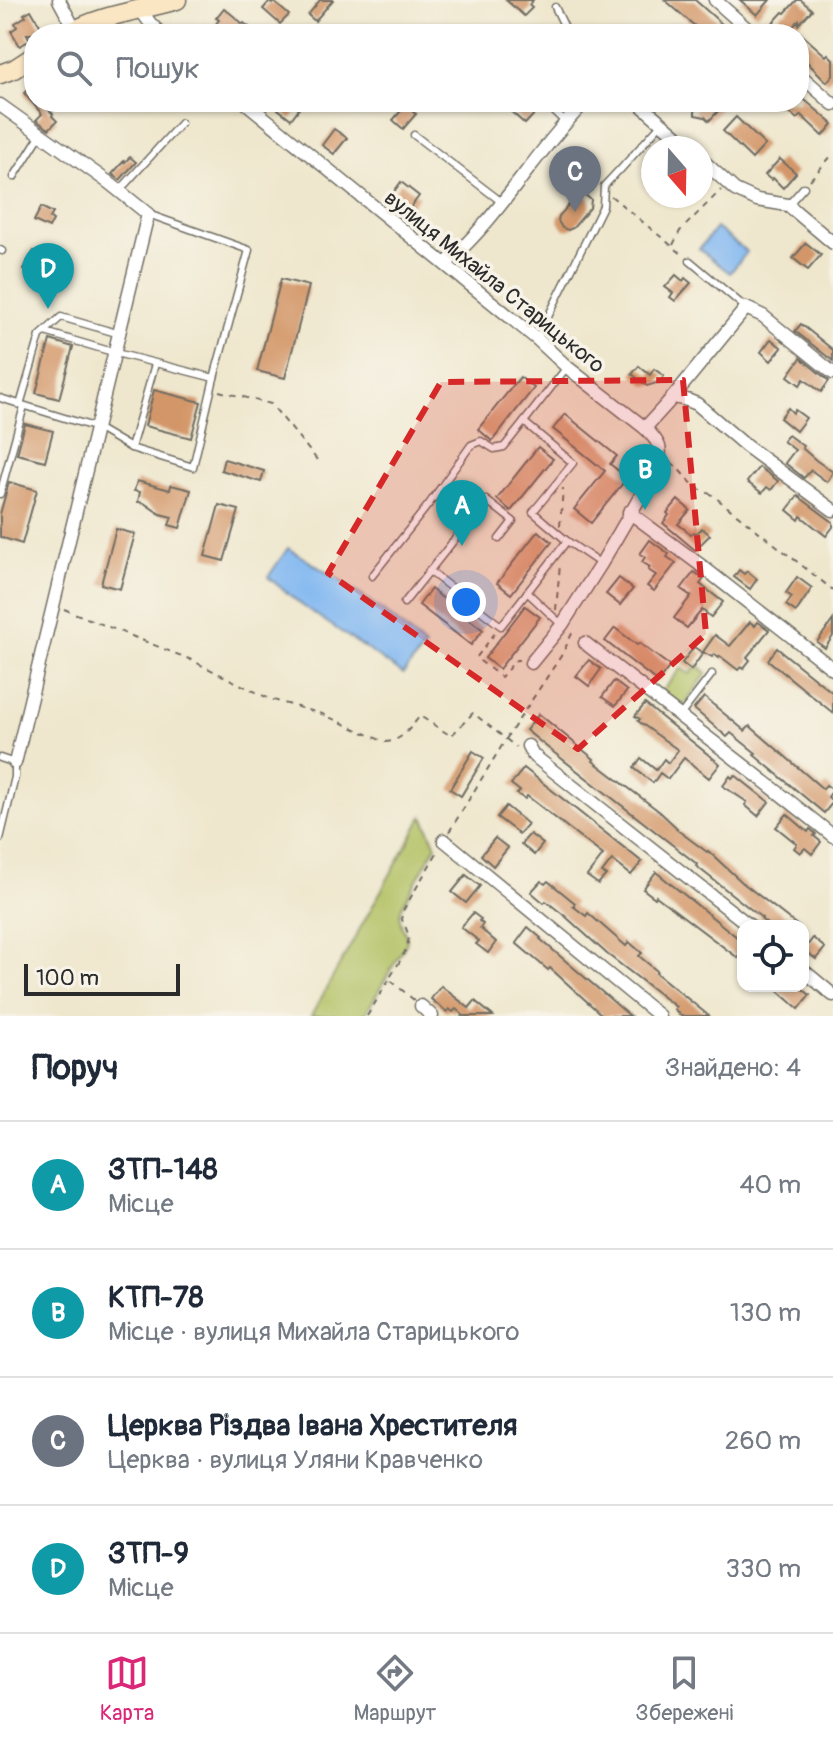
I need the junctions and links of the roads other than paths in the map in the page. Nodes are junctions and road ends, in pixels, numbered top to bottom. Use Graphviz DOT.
graph roads {
  1 [pos="59,0"];
  2 [pos="177,0"];
  3 [pos="715,0"];
  4 [pos="555,7"];
  5 [pos="140,9"];
  6 [pos="68,24"];
  7 [pos="91,24"];
  8 [pos="151,24"];
  9 [pos="563,24"];
  10 [pos="742,24"];
  11 [pos="24,62"];
  12 [pos="0,74"];
  13 [pos="809,83"];
  14 [pos="833,104"];
  15 [pos="0,105"];
  16 [pos="266,112"];
  17 [pos="554,112"];
  18 [pos="575,112"];
  19 [pos="648,112"];
  20 [pos="565,122"];
  21 [pos="181,123"];
  22 [pos="661,124"];
  23 [pos="41,134"];
  24 [pos="414,135"];
  25 [pos="677,136"];
  26 [pos="713,171"];
  27 [pos="14,177"];
  28 [pos="804,187"];
  29 [pos="119,191"];
  30 [pos="503,203"];
  31 [pos="788,205"];
  32 [pos="148,214"];
  33 [pos="833,243"];
  34 [pos="690,261"];
  35 [pos="445,264"];
  36 [pos="746,308"];
  37 [pos="45,332"];
  38 [pos="120,334"];
  39 [pos="537,339"];
  40 [pos="116,353"];
  41 [pos="155,364"];
  42 [pos="567,367"];
  43 [pos="833,373"];
  44 [pos="214,378"];
  45 [pos="673,397"];
  46 [pos="0,398"];
  47 [pos="22,405"];
  48 [pos="524,422"];
  49 [pos="97,428"];
  50 [pos="645,428"];
  51 [pos="131,448"];
  52 [pos="0,494"];
  53 [pos="833,510"];
  54 [pos="629,512"];
  55 [pos="499,539"];
  56 [pos="567,541"];
  57 [pos="601,564"];
  58 [pos="429,571"];
  59 [pos="372,576"];
  60 [pos="527,592"];
  61 [pos="404,603"];
  62 [pos="562,625"];
  63 [pos="585,643"];
  64 [pos="531,663"];
  65 [pos="833,669"];
  66 [pos="712,674"];
  67 [pos="679,717"];
  68 [pos="531,750"];
  69 [pos="0,758"];
  70 [pos="15,763"];
  71 [pos="833,836"];
  72 [pos="0,839"];
  73 [pos="444,840"];
  74 [pos="743,920"];
  75 [pos="809,975"];
  76 [pos="833,995"];
  77 [pos="421,1006"];
  78 [pos="432,1016"];
  79 [pos="659,1016"];
  1 -- 6 [label="street"];
  2 -- 5 [label="street"];
  3 -- 10 [label="street"];
  4 -- 9 [label="lane"];
  5 -- 7 [label="street"];
  5 -- 8 [label="street"];
  11 -- 12 [label="street"];
  13 -- 14 [label="street"];
  15 -- 23 [label="street"];
  16 -- 35 [label="street, вулиця Михайла Старицького"];
  17 -- 20 [label="lane"];
  18 -- 20 [label="street"];
  19 -- 22 [label="street"];
  20 -- 30 [label="street"];
  21 -- 29 [label="lane"];
  22 -- 25 [label="street"];
  22 -- 39 [label="lane"];
  23 -- 27 [label="lane"];
  23 -- 29 [label="street"];
  24 -- 30 [label="lane"];
  26 -- 31 [label="street"];
  28 -- 31 [label="lane"];
  29 -- 32 [label="street"];
  30 -- 35 [label="street"];
  31 -- 33 [label="street"];
  32 -- 38 [label="street"];
  32 -- 44 [label="lane"];
  34 -- 36 [label="lane"];
  35 -- 39 [label="street, вулиця Михайла Старицького"];
  36 -- 43 [label="street"];
  36 -- 45 [label="street"];
  37 -- 38 [label="lane"];
  37 -- 40 [label="lane"];
  37 -- 47 [label="lane"];
  38 -- 40 [label="street"];
  39 -- 42 [label="street, вулиця Михайла Старицького"];
  40 -- 41 [label="lane"];
  40 -- 49 [label="street"];
  41 -- 44 [label="lane"];
  41 -- 51 [label="lane"];
  42 -- 48 [label="lane"];
  42 -- 50 [label="street, вулиця Михайла Старицького"];
  44 -- 51 [label="lane"];
  45 -- 50 [label="street"];
  45 -- 53 [label="street"];
  46 -- 47 [label="lane"];
  47 -- 49 [label="lane"];
  47 -- 52 [label="lane"];
  48 -- 56 [label="lane"];
  48 -- 59 [label="lane"];
  49 -- 51 [label="lane"];
  49 -- 70 [label="street"];
  50 -- 54 [label="street, вулиця Михайла Старицького"];
  54 -- 57 [label="street"];
  54 -- 65 [label="street"];
  55 -- 58 [label="lane"];
  56 -- 57 [label="lane"];
  56 -- 60 [label="lane"];
  57 -- 62 [label="street"];
  58 -- 60 [label="lane"];
  58 -- 61 [label="lane"];
  60 -- 62 [label="lane"];
  62 -- 64 [label="street"];
  63 -- 67 [label="street"];
  66 -- 67 [label="lane"];
  67 -- 71 [label="street"];
  68 -- 74 [label="street"];
  69 -- 70 [label="lane"];
  70 -- 72 [label="lane"];
  73 -- 79 [label="street"];
  75 -- 76 [label="street"];
  77 -- 78 [label="street"];
}
